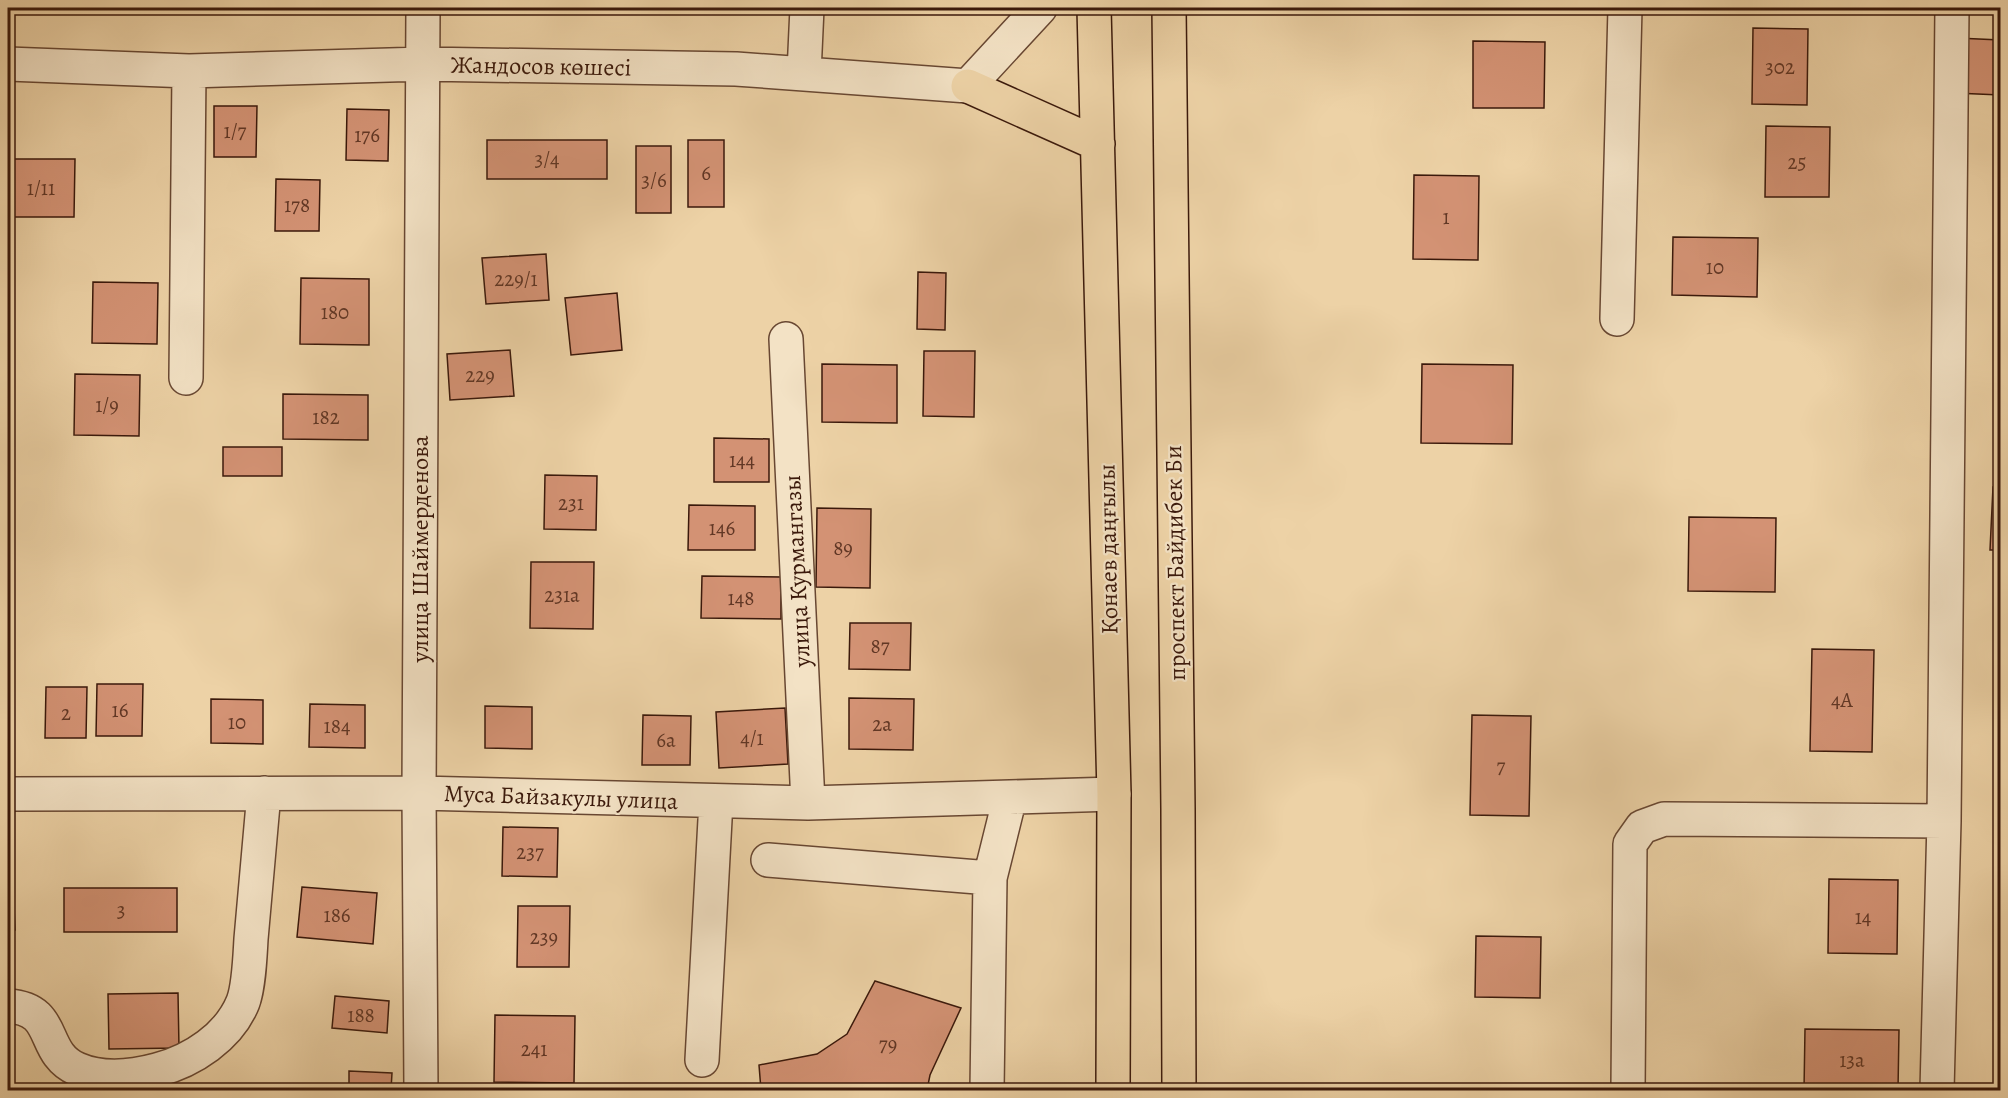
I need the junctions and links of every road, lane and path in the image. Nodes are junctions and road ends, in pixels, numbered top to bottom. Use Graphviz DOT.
graph roads {
  1 [pos="423,8"];
  2 [pos="807,8"];
  3 [pos="1041,8"];
  4 [pos="1094,8"];
  5 [pos="1625,8"];
  6 [pos="1952,8"];
  7 [pos="1169,22"];
  8 [pos="8,64"];
  9 [pos="423,64"];
  10 [pos="189,71"];
  11 [pos="804,73"];
  12 [pos="968,86"];
  13 [pos="1098,144"];
  14 [pos="1617,319"];
  15 [pos="786,339"];
  16 [pos="186,378"];
  17 [pos="419,793"];
  18 [pos="8,794"];
  19 [pos="264,794"];
  20 [pos="1114,794"];
  21 [pos="1010,797"];
  22 [pos="716,801"];
  23 [pos="808,803"];
  24 [pos="1944,821"];
  25 [pos="768,860"];
  26 [pos="990,878"];
  27 [pos="8,1006"];
  28 [pos="702,1060"];
  29 [pos="136,1083"];
  30 [pos="421,1090"];
  31 [pos="987,1090"];
  32 [pos="1113,1090"];
  33 [pos="1179,1090"];
  34 [pos="1628,1090"];
  35 [pos="1937,1090"];
  1 -- 9 [label="street, улица Шаймерденова"];
  2 -- 11 [label="street"];
  3 -- 12 [label="street"];
  4 -- 13 [label="main road, Қонаев даңғылы"];
  5 -- 14 [label="street"];
  6 -- 24 [label="street"];
  7 -- 33 [label="main road, проспект Байдибек Би"];
  8 -- 10 [label="street, Жандосов көшесі"];
  9 -- 10 [label="street, Жандосов көшесі"];
  9 -- 11 [label="street, Жандосов көшесі"];
  9 -- 17 [label="street, улица Шаймерденова"];
  10 -- 16 [label="street"];
  11 -- 12 [label="street, Жандосов көшесі"];
  12 -- 13 [label="main road"];
  13 -- 20 [label="main road, Қонаев даңғылы"];
  15 -- 23 [label="street, улица Курмангазы"];
  17 -- 19 [label="street, Муса Байзакулы улица"];
  17 -- 22 [label="street, Муса Байзакулы улица"];
  17 -- 30 [label="street, улица Шаймерденова"];
  18 -- 19 [label="street, Муса Байзакулы улица"];
  19 -- 29 [label="street"];
  20 -- 21 [label="street, Муса Байзакулы улица"];
  20 -- 32 [label="main road, Қонаев даңғылы"];
  21 -- 23 [label="street, Муса Байзакулы улица"];
  21 -- 26 [label="street"];
  22 -- 23 [label="street, Муса Байзакулы улица"];
  22 -- 28 [label="street"];
  24 -- 34 [label="street"];
  24 -- 35 [label="street"];
  25 -- 26 [label="street"];
  26 -- 31 [label="street"];
  27 -- 29 [label="street"];
}
